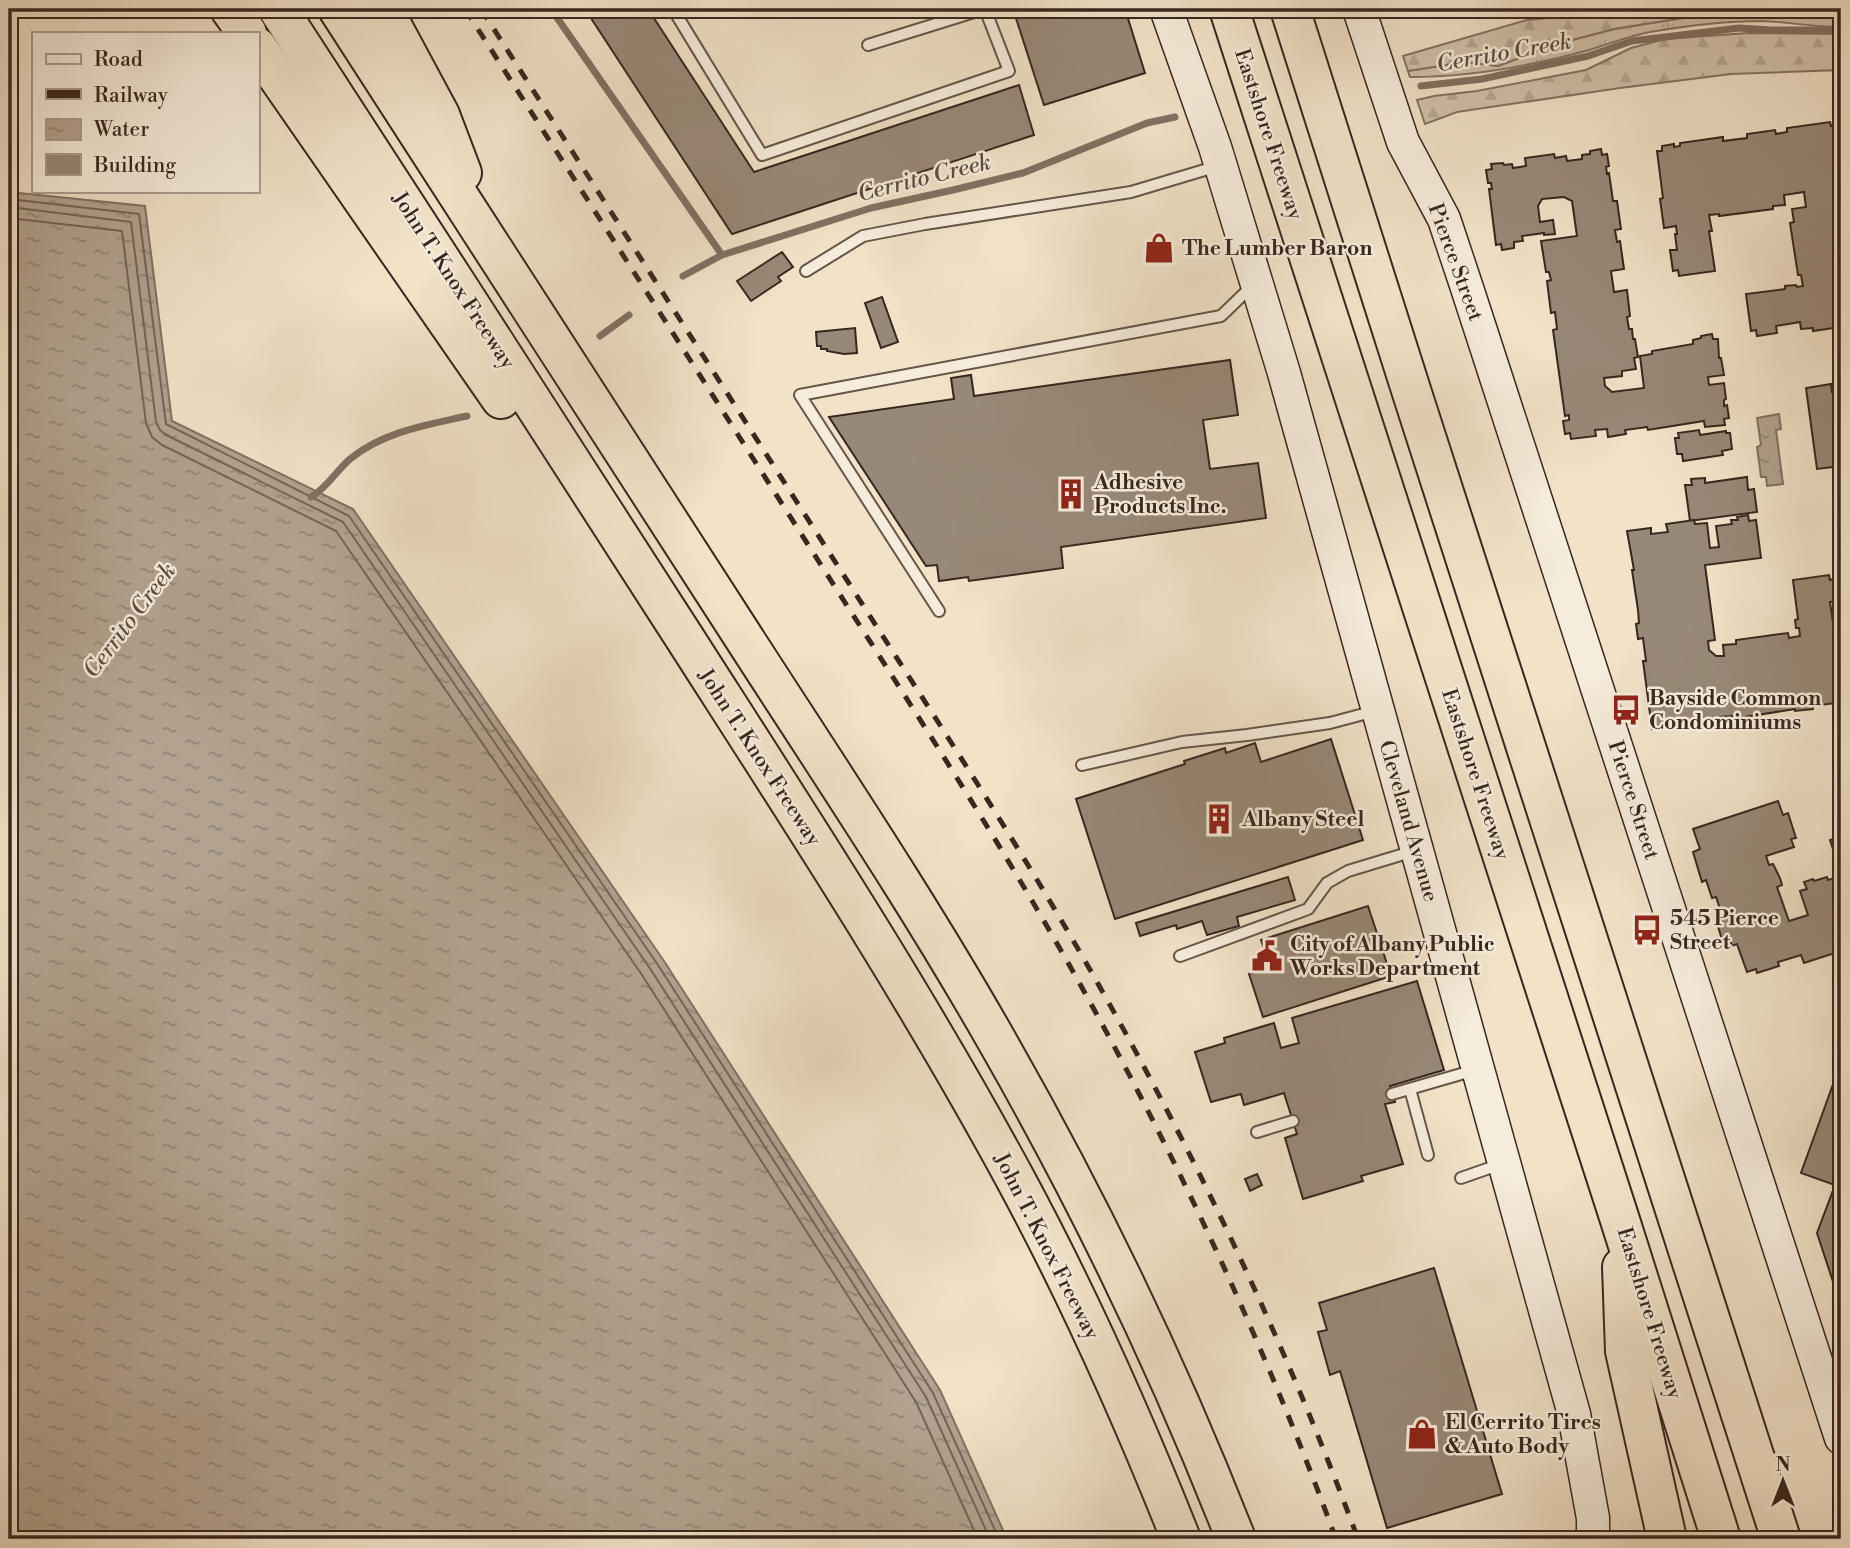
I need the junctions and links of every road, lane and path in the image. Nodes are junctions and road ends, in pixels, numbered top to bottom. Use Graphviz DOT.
graph roads {
  1 [pos="230,9"];
  2 [pos="278,9"];
  3 [pos="338,9"];
  4 [pos="383,9"];
  5 [pos="673,9"];
  6 [pos="985,9"];
  7 [pos="1166,9"];
  8 [pos="1229,9"];
  9 [pos="1290,9"];
  10 [pos="1364,12"];
  11 [pos="246,32"];
  12 [pos="868,44"];
  13 [pos="259,50"];
  14 [pos="1218,156"];
  15 [pos="485,238"];
  16 [pos="806,271"];
  17 [pos="1256,282"];
  18 [pos="645,576"];
  19 [pos="939,611"];
  20 [pos="1378,710"];
  21 [pos="1082,765"];
  22 [pos="1417,850"];
  23 [pos="1180,956"];
  24 [pos="1478,1069"];
  25 [pos="1409,1088"];
  26 [pos="1392,1094"];
  27 [pos="1293,1121"];
  28 [pos="1256,1132"];
  29 [pos="1428,1155"];
  30 [pos="1504,1163"];
  31 [pos="1461,1178"];
  32 [pos="1620,1220"];
  33 [pos="1841,1438"];
  34 [pos="1181,1539"];
  35 [pos="1236,1539"];
  36 [pos="1594,1539"];
  37 [pos="1667,1539"];
  38 [pos="1721,1539"];
  39 [pos="1781,1539"];
  1 -- 11 [label="highway"];
  2 -- 18 [label="highway, John T. Knox Freeway"];
  3 -- 15 [label="highway"];
  4 -- 15 [label="highway"];
  5 -- 6 [label="lane"];
  6 -- 12 [label="lane"];
  7 -- 14 [label="street, Cleveland Avenue"];
  8 -- 32 [label="highway, Eastshore Freeway"];
  9 -- 39 [label="highway"];
  10 -- 33 [label="street, Pierce Street"];
  13 -- 18 [label="highway"];
  14 -- 16 [label="lane"];
  14 -- 17 [label="street, Cleveland Avenue"];
  15 -- 35 [label="highway"];
  17 -- 19 [label="lane"];
  17 -- 20 [label="street, Cleveland Avenue"];
  18 -- 34 [label="highway, John T. Knox Freeway"];
  20 -- 21 [label="lane"];
  20 -- 22 [label="street, Cleveland Avenue"];
  22 -- 23 [label="lane"];
  22 -- 24 [label="street, Cleveland Avenue"];
  24 -- 25 [label="lane"];
  24 -- 30 [label="street, Cleveland Avenue"];
  25 -- 26 [label="lane"];
  25 -- 29 [label="lane"];
  27 -- 28 [label="lane"];
  30 -- 31 [label="lane"];
  30 -- 36 [label="street, Cleveland Avenue"];
  32 -- 37 [label="highway"];
  32 -- 38 [label="highway, Eastshore Freeway"];
}
